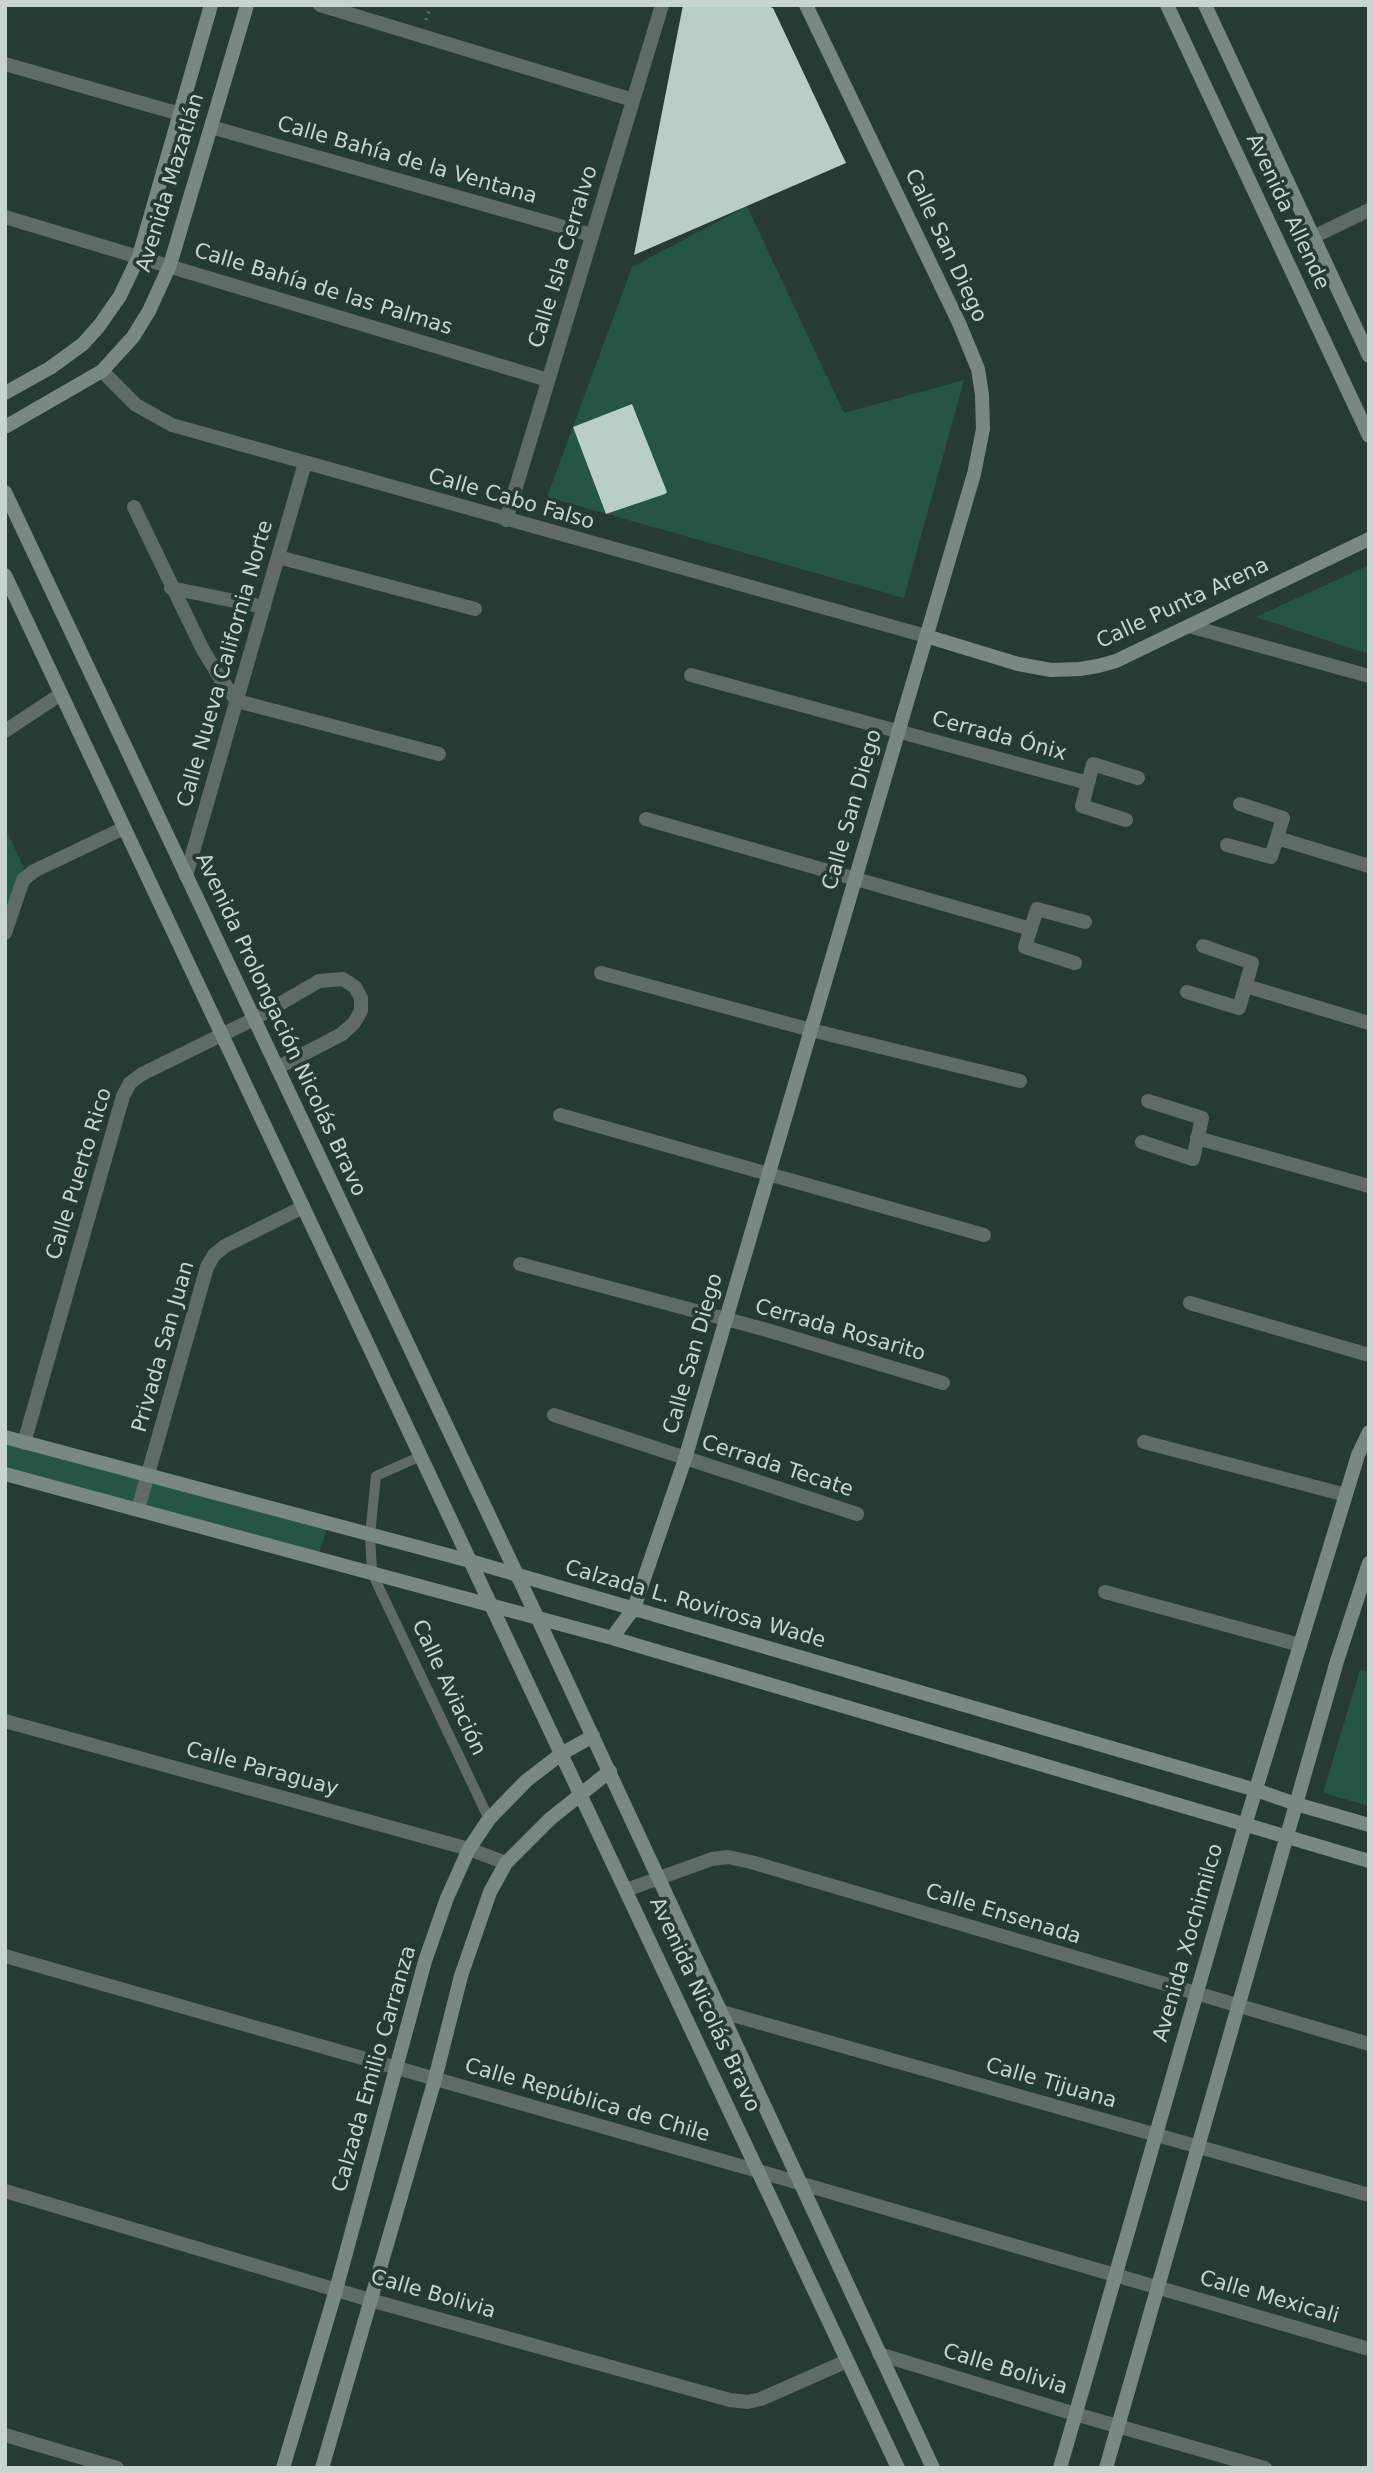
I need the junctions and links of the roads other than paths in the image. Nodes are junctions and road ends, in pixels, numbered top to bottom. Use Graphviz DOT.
graph roads {
  1 [pos="211,5"];
  2 [pos="247,5"];
  3 [pos="320,5"];
  4 [pos="662,5"];
  5 [pos="806,5"];
  6 [pos="1167,5"];
  7 [pos="1205,5"];
  8 [pos="5,64"];
  9 [pos="633,100"];
  10 [pos="180,114"];
  11 [pos="211,127"];
  12 [pos="1369,210"];
  13 [pos="5,217"];
  14 [pos="592,235"];
  15 [pos="1313,237"];
  16 [pos="139,256"];
  17 [pos="170,265"];
  18 [pos="1369,356"];
  19 [pos="102,371"];
  20 [pos="548,380"];
  21 [pos="5,393"];
  22 [pos="5,427"];
  23 [pos="1369,436"];
  24 [pos="305,463"];
  25 [pos="5,492"];
  26 [pos="134,507"];
  27 [pos="506,520"];
  28 [pos="1369,539"];
  29 [pos="278,557"];
  30 [pos="5,575"];
  31 [pos="171,588"];
  32 [pos="264,607"];
  33 [pos="475,609"];
  34 [pos="1189,626"];
  35 [pos="926,636"];
  36 [pos="691,675"];
  37 [pos="1369,676"];
  38 [pos="61,694"];
  39 [pos="237,701"];
  40 [pos="5,731"];
  41 [pos="898,731"];
  42 [pos="439,754"];
  43 [pos="1138,778"];
  44 [pos="1088,783"];
  45 [pos="1240,804"];
  46 [pos="646,819"];
  47 [pos="1126,820"];
  48 [pos="124,828"];
  49 [pos="1277,838"];
  50 [pos="1227,845"];
  51 [pos="1369,866"];
  52 [pos="186,876"];
  53 [pos="855,879"];
  54 [pos="1085,922"];
  55 [pos="1031,929"];
  56 [pos="5,933"];
  57 [pos="1203,946"];
  58 [pos="1074,962"];
  59 [pos="601,973"];
  60 [pos="1246,986"];
  61 [pos="1186,992"];
  62 [pos="254,1019"];
  63 [pos="1369,1023"];
  64 [pos="811,1030"];
  65 [pos="222,1035"];
  66 [pos="277,1068"];
  67 [pos="1020,1081"];
  68 [pos="1149,1101"];
  69 [pos="560,1115"];
  70 [pos="1197,1139"];
  71 [pos="1142,1142"];
  72 [pos="769,1174"];
  73 [pos="1369,1186"];
  74 [pos="303,1207"];
  75 [pos="984,1235"];
  76 [pos="520,1264"];
  77 [pos="1190,1303"];
  78 [pos="726,1320"];
  79 [pos="1369,1355"];
  80 [pos="943,1383"];
  81 [pos="554,1415"];
  82 [pos="1369,1432"];
  83 [pos="5,1437"];
  84 [pos="1144,1442"];
  85 [pos="24,1443"];
  86 [pos="421,1456"];
  87 [pos="685,1459"];
  88 [pos="5,1474"];
  89 [pos="148,1476"];
  90 [pos="1346,1494"];
  91 [pos="138,1510"];
  92 [pos="856,1514"];
  93 [pos="370,1535"];
  94 [pos="471,1561"];
  95 [pos="1369,1563"];
  96 [pos="372,1573"];
  97 [pos="518,1576"];
  98 [pos="1105,1592"];
  99 [pos="491,1604"];
  100 [pos="634,1608"];
  101 [pos="538,1619"];
  102 [pos="612,1638"];
  103 [pos="1300,1645"];
  104 [pos="5,1721"];
  105 [pos="593,1736"];
  106 [pos="561,1754"];
  107 [pos="610,1771"];
  108 [pos="1256,1790"];
  109 [pos="580,1794"];
  110 [pos="1296,1804"];
  111 [pos="489,1819"];
  112 [pos="1245,1825"];
  113 [pos="1369,1825"];
  114 [pos="1287,1837"];
  115 [pos="469,1849"];
  116 [pos="1369,1861"];
  117 [pos="506,1863"];
  118 [pos="658,1877"];
  119 [pos="626,1890"];
  120 [pos="5,1956"];
  121 [pos="1196,1994"];
  122 [pos="1238,2007"];
  123 [pos="722,2012"];
  124 [pos="1369,2044"];
  125 [pos="395,2068"];
  126 [pos="435,2080"];
  127 [pos="1155,2135"];
  128 [pos="1198,2147"];
  129 [pos="758,2171"];
  130 [pos="799,2182"];
  131 [pos="5,2191"];
  132 [pos="1369,2195"];
  133 [pos="1115,2274"];
  134 [pos="1157,2288"];
  135 [pos="336,2290"];
  136 [pos="370,2300"];
  137 [pos="1369,2349"];
  138 [pos="879,2354"];
  139 [pos="847,2361"];
  140 [pos="1075,2414"];
  141 [pos="1118,2426"];
  142 [pos="5,2435"];
  143 [pos="117,2468"];
  144 [pos="284,2468"];
  145 [pos="322,2468"];
  146 [pos="898,2468"];
  147 [pos="933,2468"];
  148 [pos="1060,2468"];
  149 [pos="1106,2468"];
  150 [pos="1265,2468"];
  1 -- 10 [label="street, Avenida Mazatlán"];
  2 -- 11 [label="street, Avenida Mazatlán"];
  3 -- 9 [label="street"];
  4 -- 9 [label="street, Calle Isla Cerralvo"];
  5 -- 35 [label="street, Calle San Diego"];
  6 -- 23 [label="street, Avenida Allende"];
  7 -- 15 [label="street, Avenida Allende"];
  8 -- 10 [label="street"];
  9 -- 14 [label="street, Calle Isla Cerralvo"];
  10 -- 16 [label="street, Avenida Mazatlán"];
  11 -- 14 [label="street, Calle Bahía de la Ventana"];
  11 -- 17 [label="street, Avenida Mazatlán"];
  12 -- 15 [label="street"];
  13 -- 16 [label="street, Calle Bahía de las Palmas"];
  14 -- 20 [label="street, Calle Isla Cerralvo"];
  15 -- 18 [label="street, Avenida Allende"];
  16 -- 17 [label="street, Calle Bahía de las Palmas"];
  16 -- 21 [label="street, Avenida Mazatlán"];
  17 -- 19 [label="street, Avenida Mazatlán"];
  17 -- 20 [label="street, Calle Bahía de las Palmas"];
  19 -- 22 [label="street, Avenida Mazatlán"];
  19 -- 24 [label="street, Calle Cabo Falso"];
  20 -- 27 [label="street, Calle Isla Cerralvo"];
  24 -- 27 [label="street, Calle Cabo Falso"];
  24 -- 29 [label="street, Calle Nueva California Norte"];
  25 -- 52 [label="street, Avenida Prolongación Nicolás Bravo"];
  26 -- 31 [label="street"];
  27 -- 35 [label="street, Calle Cabo Falso"];
  28 -- 34 [label="street, Calle Punta Arena"];
  29 -- 32 [label="street, Calle Nueva California Norte"];
  29 -- 33 [label="street"];
  30 -- 38 [label="street"];
  31 -- 32 [label="street"];
  31 -- 39 [label="street"];
  32 -- 39 [label="street, Calle Nueva California Norte"];
  34 -- 35 [label="street, Calle Punta Arena"];
  34 -- 37 [label="street"];
  35 -- 41 [label="street, Calle San Diego"];
  36 -- 41 [label="street, Cerrada Ónix"];
  38 -- 40 [label="street"];
  38 -- 48 [label="street"];
  39 -- 42 [label="street"];
  39 -- 52 [label="street, Calle Nueva California Norte"];
  41 -- 44 [label="street, Cerrada Ónix"];
  41 -- 53 [label="street, Calle San Diego"];
  43 -- 44 [label="street"];
  44 -- 47 [label="street"];
  45 -- 49 [label="street"];
  46 -- 53 [label="street"];
  48 -- 56 [label="street"];
  48 -- 65 [label="street"];
  49 -- 50 [label="street"];
  49 -- 51 [label="street"];
  52 -- 62 [label="street, Avenida Prolongación Nicolás Bravo"];
  53 -- 55 [label="street"];
  53 -- 64 [label="street, Calle San Diego"];
  54 -- 55 [label="street"];
  55 -- 58 [label="street"];
  57 -- 60 [label="street"];
  59 -- 64 [label="street"];
  60 -- 61 [label="street"];
  60 -- 63 [label="street"];
  62 -- 65 [label="street, Calle Puerto Rico"];
  62 -- 66 [label="street, Avenida Prolongación Nicolás Bravo"];
  62 -- 66 [label="street, Calle Puerto Rico"];
  64 -- 67 [label="street"];
  64 -- 72 [label="street, Calle San Diego"];
  65 -- 74 [label="street"];
  65 -- 85 [label="street, Calle Puerto Rico"];
  66 -- 97 [label="street, Avenida Prolongación Nicolás Bravo"];
  68 -- 70 [label="street"];
  69 -- 72 [label="street"];
  70 -- 71 [label="street"];
  70 -- 73 [label="street"];
  72 -- 75 [label="street"];
  72 -- 78 [label="street, Calle San Diego"];
  74 -- 86 [label="street"];
  74 -- 89 [label="street, Privada San Juan"];
  76 -- 78 [label="street, Cerrada Rosarito"];
  77 -- 79 [label="street"];
  78 -- 80 [label="street, Cerrada Rosarito"];
  78 -- 87 [label="street, Calle San Diego"];
  81 -- 87 [label="street, Cerrada Tecate"];
  82 -- 90 [label="street, Avenida Xochimilco"];
  83 -- 85 [label="street, Calzada L. Rovirosa Wade"];
  84 -- 90 [label="street"];
  85 -- 89 [label="street, Calzada L. Rovirosa Wade"];
  86 -- 93 [label="lane"];
  86 -- 94 [label="street"];
  87 -- 92 [label="street, Cerrada Tecate"];
  87 -- 100 [label="street, Calle San Diego"];
  88 -- 91 [label="street"];
  89 -- 91 [label="street, Privada San Juan"];
  89 -- 93 [label="street, Calzada L. Rovirosa Wade"];
  90 -- 103 [label="street, Avenida Xochimilco"];
  91 -- 96 [label="street"];
  93 -- 94 [label="street, Calzada L. Rovirosa Wade"];
  93 -- 96 [label="lane"];
  94 -- 97 [label="street, Calzada L. Rovirosa Wade"];
  94 -- 99 [label="street, Avenida Nicolás Bravo"];
  95 -- 110 [label="street"];
  96 -- 99 [label="street"];
  96 -- 111 [label="lane, Calle Aviación"];
  97 -- 100 [label="street, Calzada L. Rovirosa Wade"];
  97 -- 101 [label="street, Avenida Nicolás Bravo"];
  98 -- 103 [label="street"];
  99 -- 101 [label="street"];
  99 -- 106 [label="street, Avenida Nicolás Bravo"];
  100 -- 102 [label="street, Calle San Diego"];
  100 -- 108 [label="street, Calzada L. Rovirosa Wade"];
  101 -- 102 [label="street"];
  101 -- 105 [label="street, Avenida Nicolás Bravo"];
  102 -- 112 [label="street"];
  103 -- 108 [label="street, Avenida Xochimilco"];
  104 -- 115 [label="street, Calle Paraguay"];
  105 -- 106 [label="street, Calzada Emilio Carranza"];
  105 -- 107 [label="street, Avenida Nicolás Bravo"];
  106 -- 109 [label="street, Avenida Nicolás Bravo"];
  106 -- 111 [label="street, Calzada Emilio Carranza"];
  107 -- 109 [label="street"];
  107 -- 118 [label="street, Avenida Nicolás Bravo"];
  108 -- 110 [label="street, Calzada L. Rovirosa Wade"];
  108 -- 112 [label="street, Avenida Xochimilco"];
  109 -- 117 [label="street"];
  109 -- 119 [label="street, Avenida Nicolás Bravo"];
  110 -- 113 [label="street, Calzada L. Rovirosa Wade"];
  110 -- 114 [label="street"];
  111 -- 115 [label="street, Calzada Emilio Carranza"];
  112 -- 114 [label="street"];
  112 -- 121 [label="street, Avenida Xochimilco"];
  114 -- 116 [label="street"];
  114 -- 122 [label="street"];
  115 -- 117 [label="street, Calle Paraguay"];
  115 -- 125 [label="street, Calzada Emilio Carranza"];
  117 -- 126 [label="street"];
  118 -- 119 [label="street, Calle Ensenada"];
  118 -- 121 [label="street, Calle Ensenada"];
  118 -- 123 [label="street, Avenida Nicolás Bravo"];
  119 -- 129 [label="street, Avenida Nicolás Bravo"];
  120 -- 125 [label="street, Calle República de Chile"];
  121 -- 122 [label="street, Calle Ensenada"];
  121 -- 127 [label="street, Avenida Xochimilco"];
  122 -- 124 [label="street, Calle Ensenada"];
  122 -- 128 [label="street"];
  123 -- 127 [label="street, Calle Tijuana"];
  123 -- 130 [label="street, Avenida Nicolás Bravo"];
  125 -- 126 [label="street, Calle República de Chile"];
  125 -- 135 [label="street, Calzada Emilio Carranza"];
  126 -- 129 [label="street, Calle República de Chile"];
  126 -- 136 [label="street"];
  127 -- 128 [label="street, Calle Tijuana"];
  127 -- 133 [label="street, Avenida Xochimilco"];
  128 -- 132 [label="street, Calle Tijuana"];
  128 -- 134 [label="street"];
  129 -- 130 [label="street, Calle República de Chile"];
  129 -- 139 [label="street, Avenida Nicolás Bravo"];
  130 -- 133 [label="street, Calle República de Chile"];
  130 -- 138 [label="street, Avenida Nicolás Bravo"];
  131 -- 135 [label="street, Calle Bolivia"];
  133 -- 134 [label="street, Calle República de Chile"];
  133 -- 140 [label="street, Avenida Xochimilco"];
  134 -- 137 [label="street, Calle Mexicali"];
  134 -- 141 [label="street"];
  135 -- 136 [label="street, Calle Bolivia"];
  135 -- 144 [label="street, Calzada Emilio Carranza"];
  136 -- 139 [label="street, Calle Bolivia"];
  136 -- 145 [label="street"];
  138 -- 140 [label="street, Calle Bolivia"];
  138 -- 147 [label="street, Avenida Nicolás Bravo"];
  139 -- 146 [label="street, Avenida Nicolás Bravo"];
  140 -- 141 [label="street, Calle Bolivia"];
  140 -- 148 [label="street, Avenida Xochimilco"];
  141 -- 149 [label="street"];
  141 -- 150 [label="street, Calle Bolivia"];
  142 -- 143 [label="street"];
}
